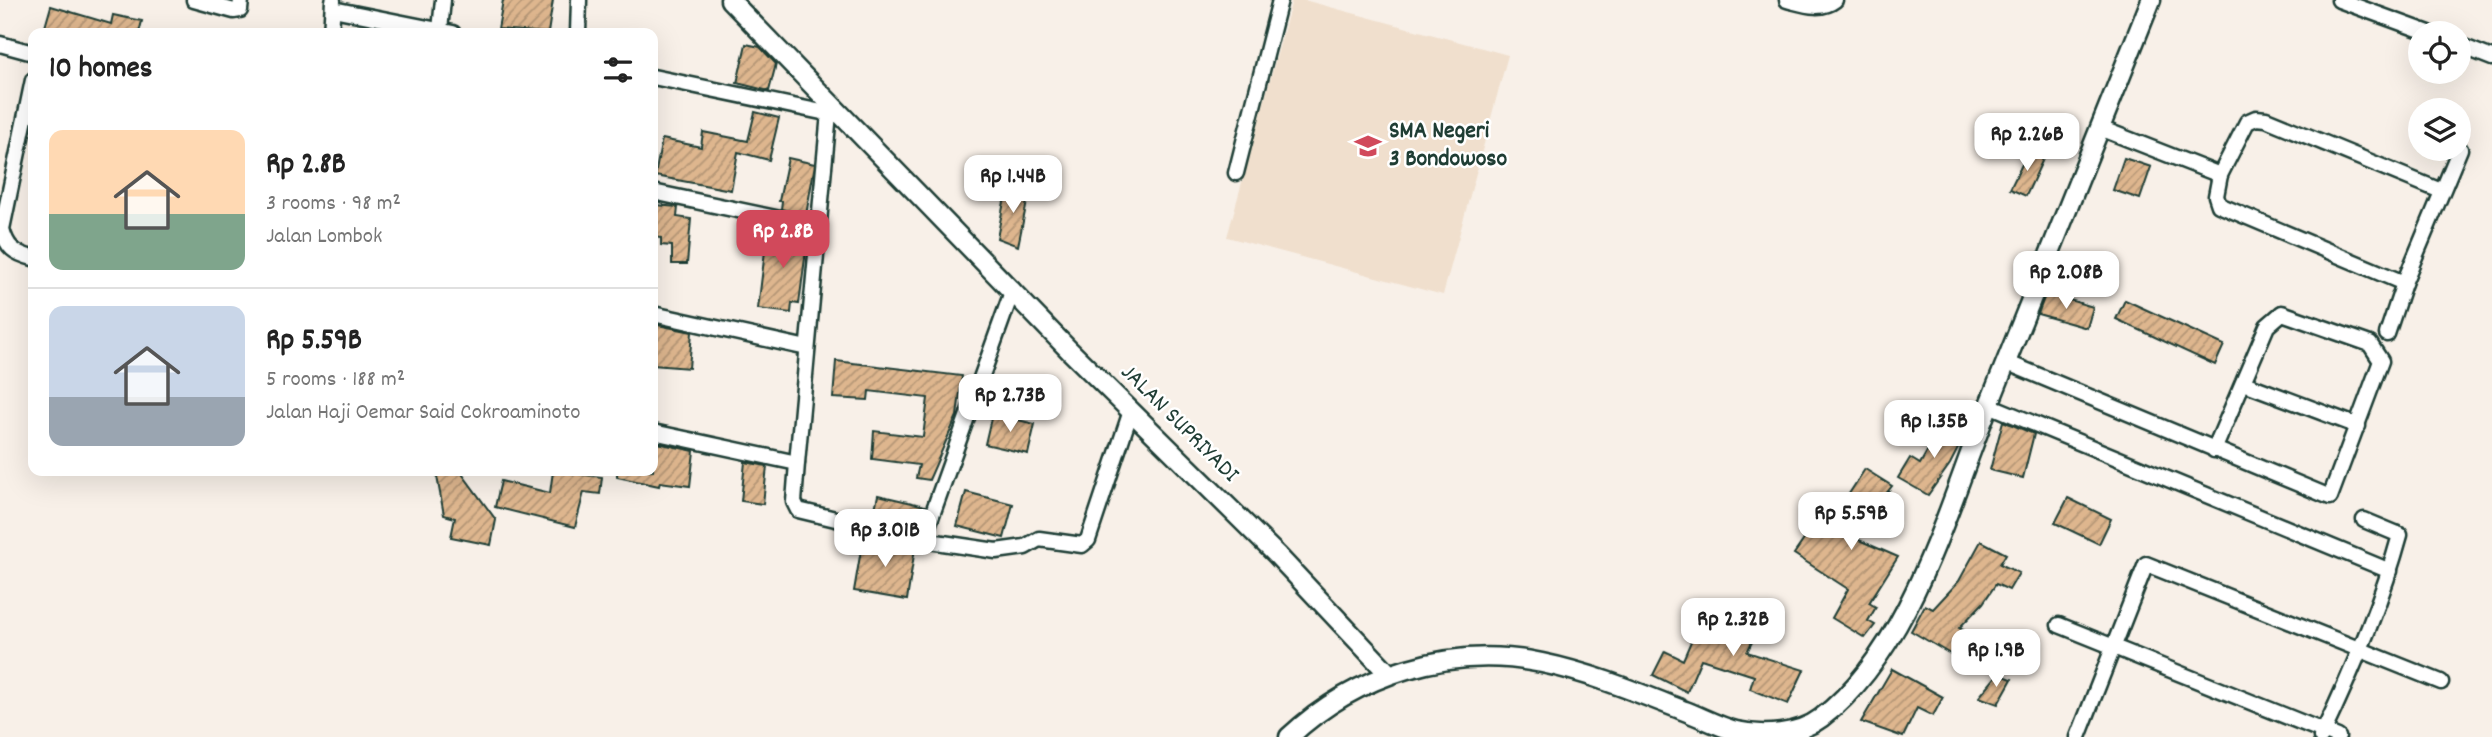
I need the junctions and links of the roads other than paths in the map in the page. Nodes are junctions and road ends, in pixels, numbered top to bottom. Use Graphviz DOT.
graph roads {
  1 [pos="194,0"];
  2 [pos="241,0"];
  3 [pos="443,0"];
  4 [pos="579,0"];
  5 [pos="1280,0"];
  6 [pos="1787,0"];
  7 [pos="1835,0"];
  8 [pos="2151,0"];
  9 [pos="2339,0"];
  10 [pos="736,3"];
  11 [pos="333,5"];
  12 [pos="2408,25"];
  13 [pos="331,28"];
  14 [pos="430,28"];
  15 [pos="446,28"];
  16 [pos="578,28"];
  17 [pos="0,44"];
  18 [pos="2471,50"];
  19 [pos="28,52"];
  20 [pos="2492,58"];
  21 [pos="658,78"];
  22 [pos="28,107"];
  23 [pos="834,115"];
  24 [pos="2100,128"];
  25 [pos="18,160"];
  26 [pos="2455,161"];
  27 [pos="28,162"];
  28 [pos="1236,173"];
  29 [pos="2220,175"];
  30 [pos="2441,191"];
  31 [pos="658,193"];
  32 [pos="818,228"];
  33 [pos="28,257"];
  34 [pos="2404,283"];
  35 [pos="1013,289"];
  36 [pos="658,315"];
  37 [pos="2387,334"];
  38 [pos="807,348"];
  39 [pos="2008,363"];
  40 [pos="2244,383"];
  41 [pos="1989,405"];
  42 [pos="1131,411"];
  43 [pos="2358,426"];
  44 [pos="658,433"];
  45 [pos="2214,450"];
  46 [pos="797,463"];
  47 [pos="2364,520"];
  48 [pos="923,540"];
  49 [pos="2390,571"];
  50 [pos="2059,625"];
  51 [pos="2113,646"];
  52 [pos="2360,651"];
  53 [pos="1388,673"];
  54 [pos="2441,682"];
  55 [pos="2323,734"];
  56 [pos="1289,737"];
  57 [pos="2078,737"];
  58 [pos="2338,737"];
  1 -- 2 [label="street"];
  3 -- 15 [label="street"];
  4 -- 16 [label="street"];
  5 -- 28 [label="street"];
  6 -- 7 [label="street"];
  8 -- 24 [label="street"];
  9 -- 12 [label="street"];
  10 -- 23 [label="street, JALAN SUPRIYADI"];
  11 -- 13 [label="street"];
  11 -- 14 [label="street"];
  17 -- 19 [label="street"];
  18 -- 20 [label="street"];
  21 -- 23 [label="street"];
  22 -- 25 [label="street"];
  23 -- 32 [label="street"];
  23 -- 35 [label="street, JALAN SUPRIYADI"];
  24 -- 29 [label="street"];
  24 -- 39 [label="street"];
  25 -- 27 [label="street"];
  25 -- 33 [label="street"];
  26 -- 30 [label="street"];
  29 -- 30 [label="street"];
  29 -- 34 [label="street"];
  30 -- 34 [label="street"];
  31 -- 32 [label="street"];
  32 -- 38 [label="street"];
  34 -- 37 [label="street"];
  35 -- 42 [label="street, JALAN SUPRIYADI"];
  35 -- 48 [label="street"];
  36 -- 38 [label="street"];
  38 -- 46 [label="street"];
  39 -- 41 [label="street"];
  39 -- 45 [label="street"];
  40 -- 43 [label="street"];
  40 -- 43 [label="street"];
  40 -- 45 [label="street"];
  41 -- 49 [label="street"];
  41 -- 53 [label="street"];
  42 -- 48 [label="street"];
  42 -- 53 [label="street, JALAN SUPRIYADI"];
  43 -- 45 [label="street"];
  44 -- 46 [label="street"];
  46 -- 48 [label="street"];
  47 -- 49 [label="street"];
  49 -- 52 [label="street"];
  50 -- 51 [label="street"];
  51 -- 52 [label="street"];
  51 -- 55 [label="street"];
  51 -- 57 [label="street"];
  52 -- 54 [label="street"];
  52 -- 55 [label="street"];
  53 -- 56 [label="street"];
  55 -- 58 [label="street"];
}
